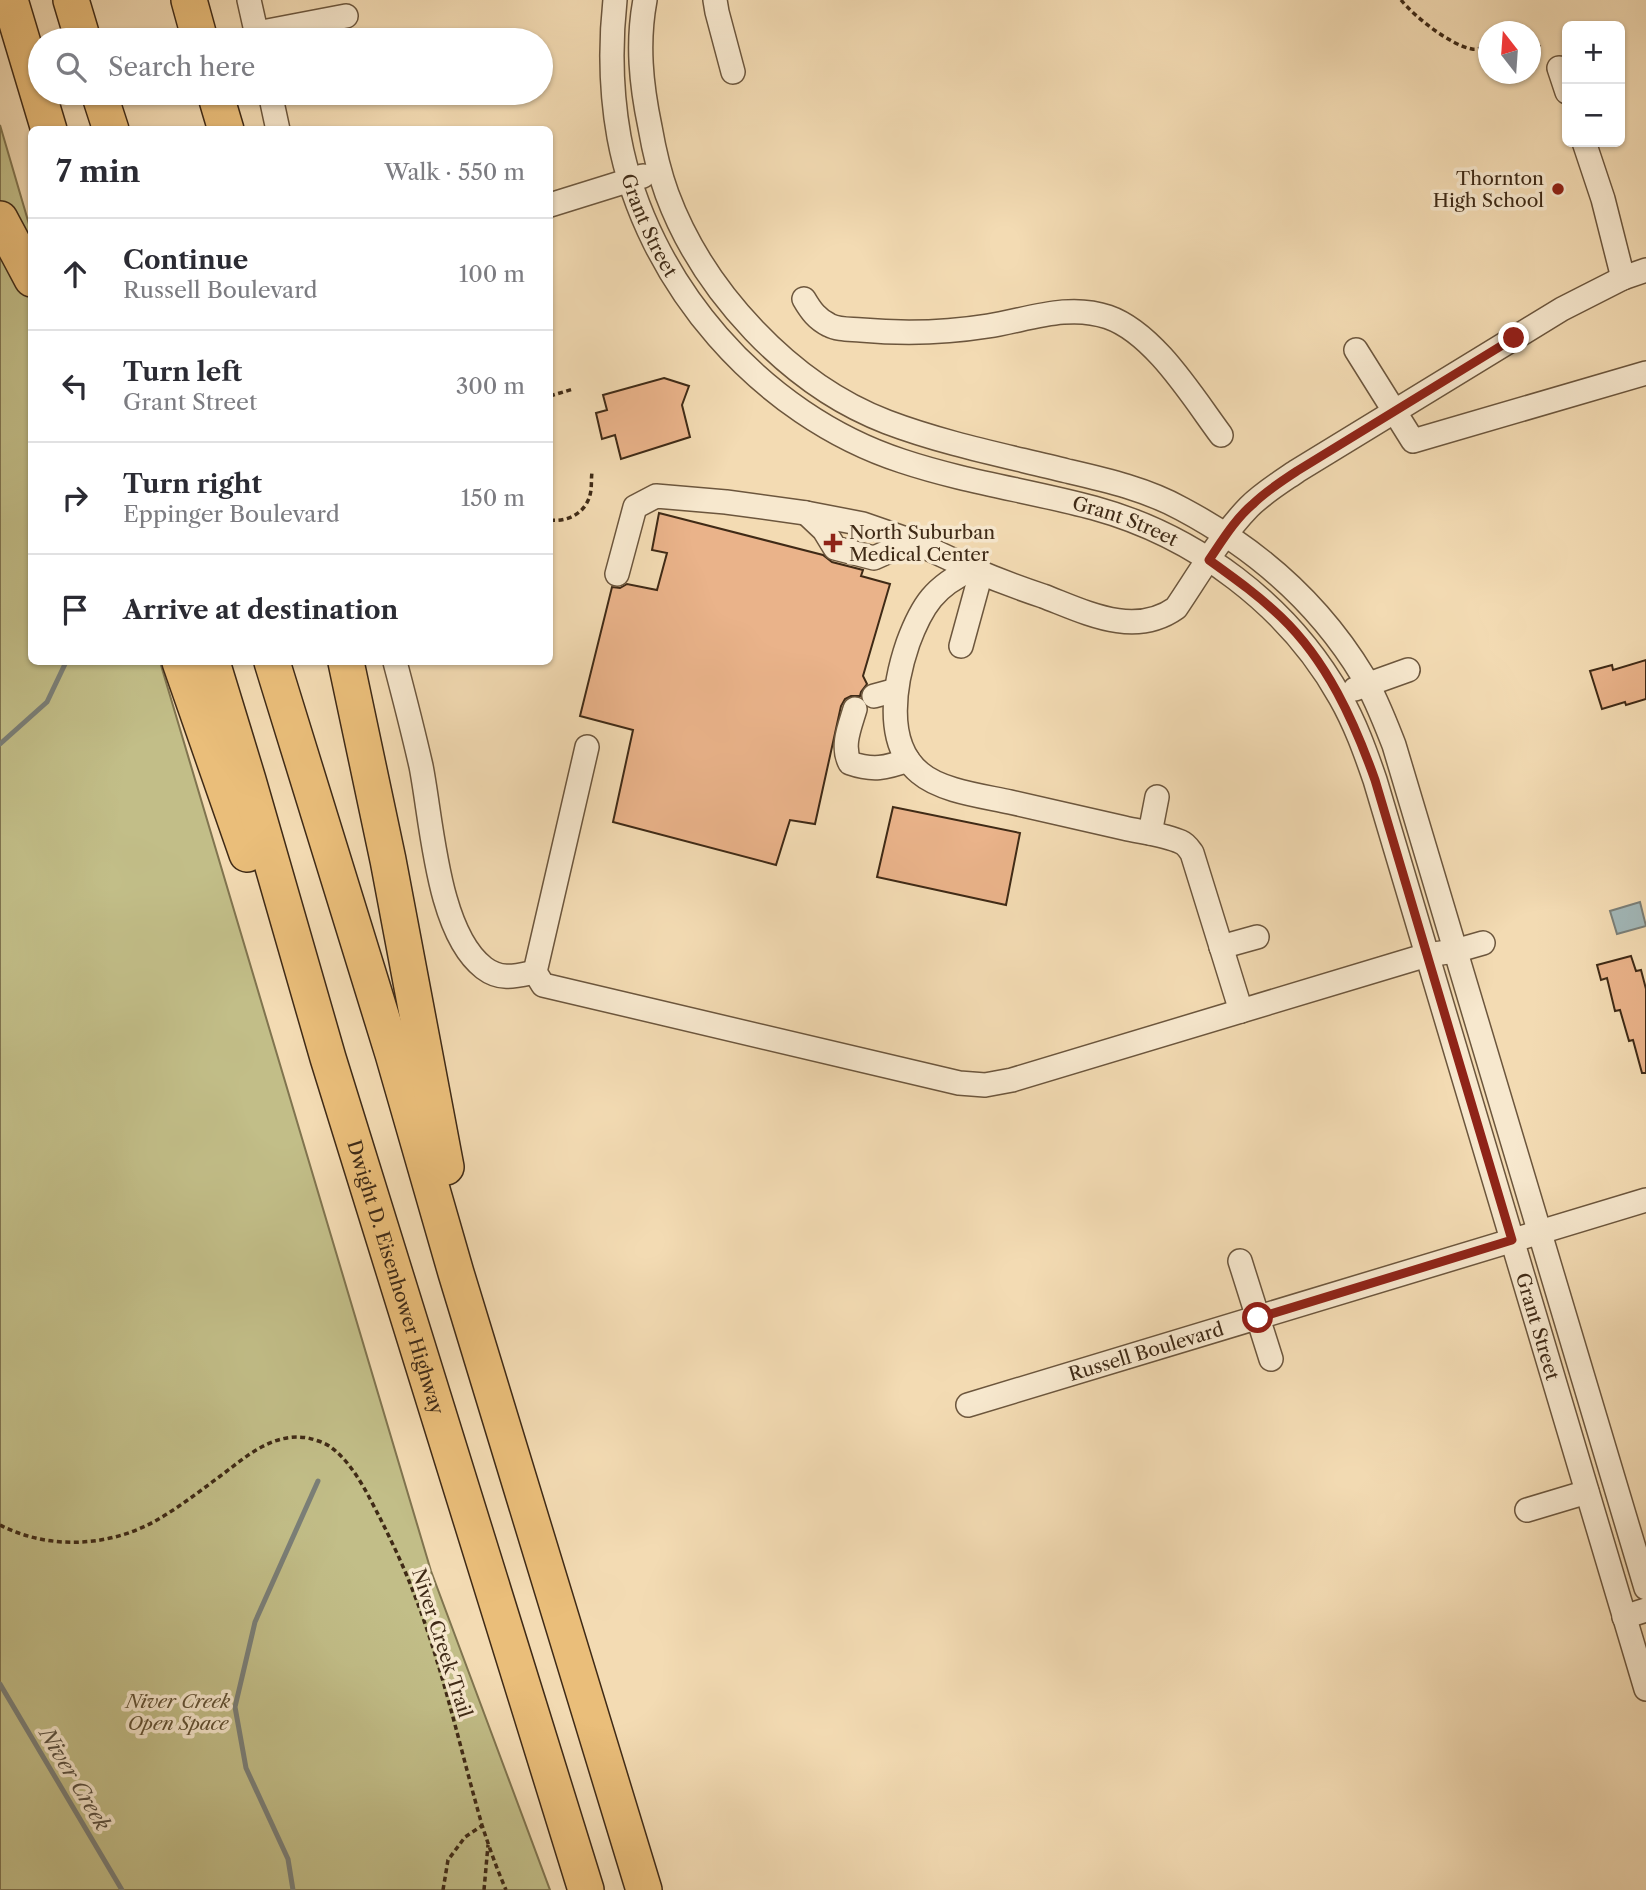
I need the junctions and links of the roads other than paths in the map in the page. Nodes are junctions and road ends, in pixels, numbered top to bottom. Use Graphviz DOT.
graph roads {
  1 [pos="10,0"];
  2 [pos="30,0"];
  3 [pos="48,0"];
  4 [pos="71,0"];
  5 [pos="188,0"];
  6 [pos="249,0"];
  7 [pos="615,0"];
  8 [pos="645,0"];
  9 [pos="716,0"];
  10 [pos="346,16"];
  11 [pos="38,28"];
  12 [pos="56,28"];
  13 [pos="79,28"];
  14 [pos="196,28"];
  15 [pos="255,28"];
  16 [pos="295,28"];
  17 [pos="28,60"];
  18 [pos="1559,68"];
  19 [pos="733,72"];
  20 [pos="1564,84"];
  21 [pos="42,105"];
  22 [pos="62,105"];
  23 [pos="80,105"];
  24 [pos="103,105"];
  25 [pos="219,105"];
  26 [pos="273,105"];
  27 [pos="48,126"];
  28 [pos="69,126"];
  29 [pos="86,126"];
  30 [pos="110,126"];
  31 [pos="225,126"];
  32 [pos="277,126"];
  33 [pos="1586,147"];
  34 [pos="659,172"];
  35 [pos="630,180"];
  36 [pos="553,204"];
  37 [pos="0,219"];
  38 [pos="1646,270"];
  39 [pos="28,272"];
  40 [pos="1623,278"];
  41 [pos="804,299"];
  42 [pos="1356,350"];
  43 [pos="1646,373"];
  44 [pos="1394,411"];
  45 [pos="1221,435"];
  46 [pos="1226,534"];
  47 [pos="1209,560"];
  48 [pos="976,571"];
  49 [pos="617,573"];
  50 [pos="961,646"];
  51 [pos="181,665"];
  52 [pos="213,665"];
  53 [pos="233,665"];
  54 [pos="251,665"];
  55 [pos="273,665"];
  56 [pos="347,665"];
  57 [pos="396,665"];
  58 [pos="1408,670"];
  59 [pos="1367,684"];
  60 [pos="1340,696"];
  61 [pos="875,698"];
  62 [pos="587,747"];
  63 [pos="908,760"];
  64 [pos="1157,797"];
  65 [pos="1150,833"];
  66 [pos="1257,937"];
  67 [pos="1483,943"];
  68 [pos="1221,947"];
  69 [pos="1455,951"];
  70 [pos="1427,955"];
  71 [pos="535,972"];
  72 [pos="1241,1011"];
  73 [pos="393,1054"];
  74 [pos="328,1058"];
  75 [pos="1646,1200"];
  76 [pos="1541,1232"];
  77 [pos="1512,1240"];
  78 [pos="1240,1261"];
  79 [pos="1258,1318"];
  80 [pos="1271,1359"];
  81 [pos="968,1405"];
  82 [pos="498,1410"];
  83 [pos="1587,1492"];
  84 [pos="1527,1510"];
  85 [pos="1646,1588"];
  86 [pos="1635,1614"];
  87 [pos="1646,1689"];
  88 [pos="586,1890"];
  89 [pos="606,1890"];
  90 [pos="644,1890"];
  1 -- 17 [label="highway"];
  2 -- 11 [label="highway"];
  3 -- 12 [label="highway"];
  4 -- 13 [label="highway"];
  5 -- 14 [label="highway"];
  6 -- 15 [label="street"];
  7 -- 35 [label="street, Grant Street"];
  8 -- 34 [label="street, Grant Street"];
  9 -- 19 [label="street"];
  10 -- 16 [label="street"];
  18 -- 20 [label="street"];
  21 -- 27 [label="highway"];
  22 -- 28 [label="highway"];
  23 -- 29 [label="highway"];
  24 -- 30 [label="highway"];
  25 -- 31 [label="highway"];
  26 -- 32 [label="street"];
  33 -- 40 [label="street"];
  34 -- 35 [label="street"];
  34 -- 46 [label="street, Grant Street"];
  35 -- 36 [label="street"];
  35 -- 47 [label="street, Grant Street"];
  37 -- 39 [label="highway"];
  38 -- 40 [label="street"];
  40 -- 44 [label="street"];
  41 -- 45 [label="street"];
  42 -- 44 [label="street"];
  43 -- 44 [label="street"];
  44 -- 46 [label="street"];
  46 -- 47 [label="street"];
  46 -- 59 [label="street, Grant Street"];
  47 -- 48 [label="street"];
  47 -- 60 [label="street, Grant Street"];
  48 -- 49 [label="street"];
  48 -- 50 [label="street"];
  48 -- 61 [label="street"];
  51 -- 74 [label="highway"];
  52 -- 74 [label="highway, Dwight D. Eisenhower Highway"];
  53 -- 89 [label="highway"];
  54 -- 73 [label="highway"];
  55 -- 73 [label="highway"];
  56 -- 82 [label="highway"];
  57 -- 71 [label="street"];
  58 -- 59 [label="street"];
  59 -- 60 [label="street"];
  59 -- 69 [label="street, Grant Street"];
  60 -- 70 [label="street, Grant Street"];
  61 -- 63 [label="street"];
  61 -- 63 [label="street"];
  62 -- 71 [label="street"];
  63 -- 65 [label="street"];
  64 -- 65 [label="street"];
  65 -- 68 [label="street"];
  66 -- 68 [label="street"];
  67 -- 69 [label="street"];
  68 -- 72 [label="street"];
  69 -- 70 [label="street"];
  69 -- 76 [label="street, Grant Street"];
  70 -- 72 [label="street"];
  70 -- 77 [label="street, Grant Street"];
  71 -- 72 [label="street"];
  73 -- 82 [label="highway"];
  74 -- 88 [label="highway, Dwight D. Eisenhower Highway"];
  75 -- 76 [label="street, Russell Boulevard"];
  76 -- 77 [label="street, Russell Boulevard"];
  76 -- 85 [label="street, Grant Street"];
  77 -- 79 [label="street, Russell Boulevard"];
  77 -- 83 [label="street, Grant Street"];
  78 -- 79 [label="street"];
  79 -- 80 [label="street"];
  79 -- 81 [label="street, Russell Boulevard"];
  82 -- 90 [label="highway"];
  83 -- 84 [label="street"];
  83 -- 86 [label="street, Grant Street"];
  86 -- 87 [label="street, Grant Street"];
}
